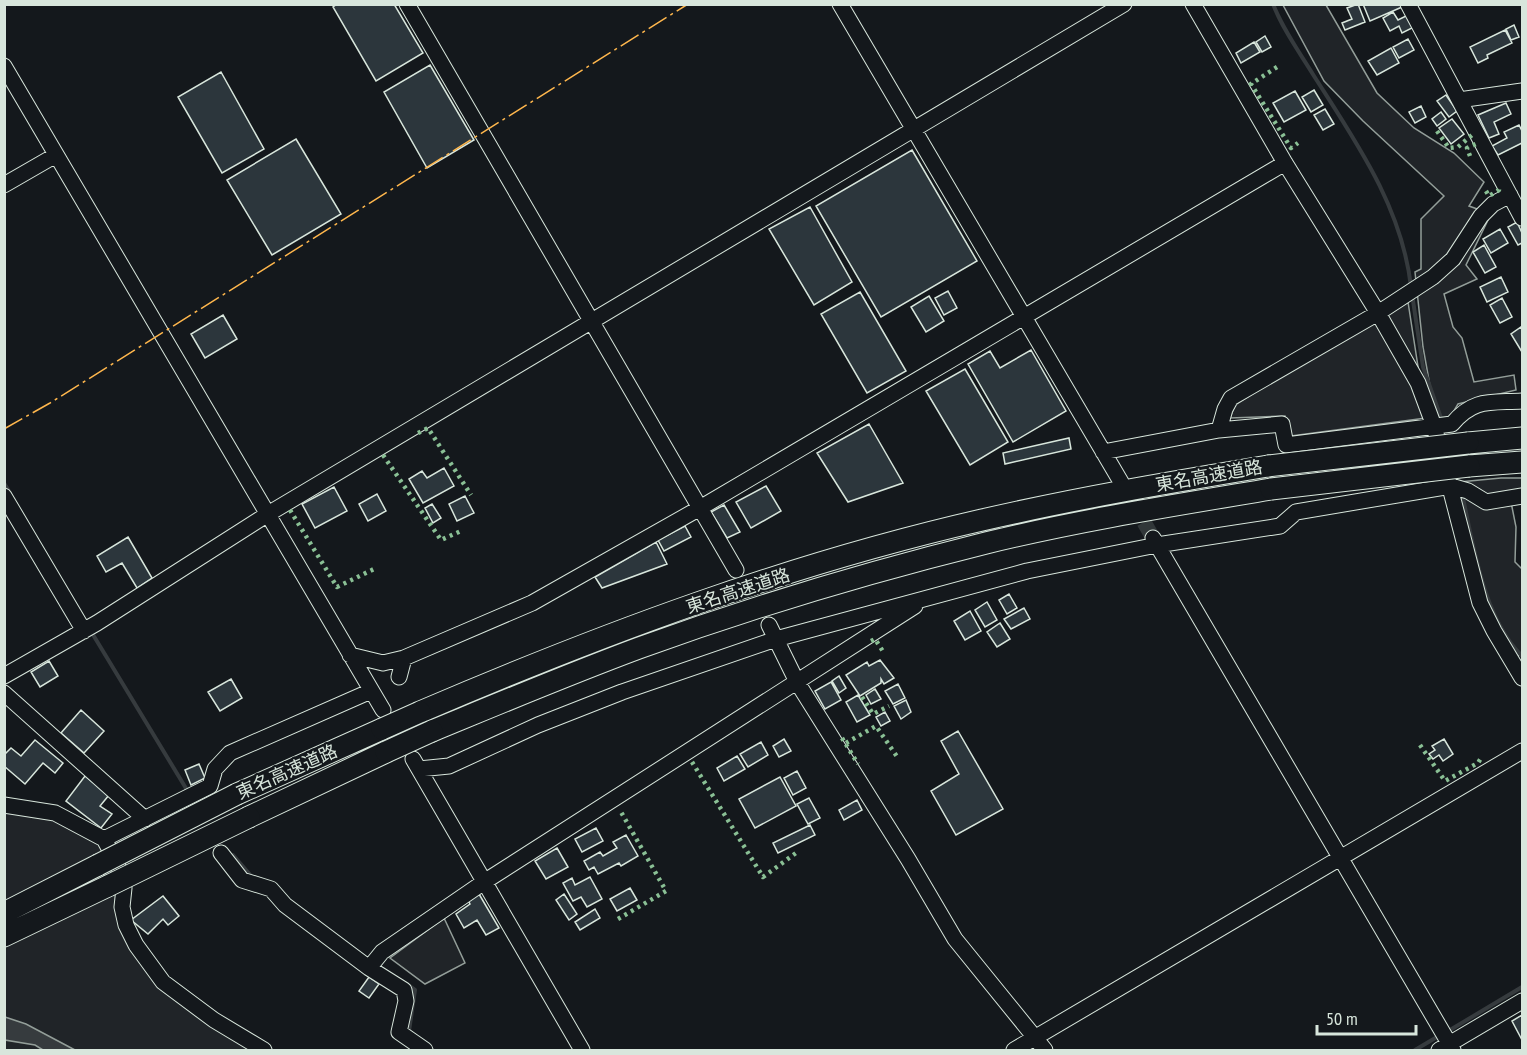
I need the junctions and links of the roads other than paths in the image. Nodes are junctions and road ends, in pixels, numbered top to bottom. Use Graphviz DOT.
graph roads {
  1 [pos="407,4"];
  2 [pos="840,4"];
  3 [pos="1124,4"];
  4 [pos="1193,4"];
  5 [pos="1408,4"];
  6 [pos="4,66"];
  7 [pos="1522,91"];
  8 [pos="1459,100"];
  9 [pos="914,130"];
  10 [pos="56,154"];
  11 [pos="1285,163"];
  12 [pos="4,185"];
  13 [pos="1510,195"];
  14 [pos="1522,218"];
  15 [pos="1378,314"];
  16 [pos="1024,317"];
  17 [pos="591,321"];
  18 [pos="1522,401"];
  19 [pos="1434,426"];
  20 [pos="1220,430"];
  21 [pos="1522,438"];
  22 [pos="1103,452"];
  23 [pos="1522,462"];
  24 [pos="1120,482"];
  25 [pos="1458,488"];
  26 [pos="4,496"];
  27 [pos="1522,496"];
  28 [pos="700,508"];
  29 [pos="268,514"];
  30 [pos="1155,541"];
  31 [pos="736,570"];
  32 [pos="928,598"];
  33 [pos="84,631"];
  34 [pos="772,632"];
  35 [pos="350,655"];
  36 [pos="404,658"];
  37 [pos="1518,668"];
  38 [pos="4,676"];
  39 [pos="399,677"];
  40 [pos="1522,678"];
  41 [pos="797,682"];
  42 [pos="371,691"];
  43 [pos="4,693"];
  44 [pos="382,720"];
  45 [pos="1522,751"];
  46 [pos="4,805"];
  47 [pos="145,819"];
  48 [pos="104,839"];
  49 [pos="221,853"];
  50 [pos="1340,857"];
  51 [pos="484,882"];
  52 [pos="4,913"];
  53 [pos="4,936"];
  54 [pos="369,968"];
  55 [pos="1522,1001"];
  56 [pos="1035,1038"];
  57 [pos="1447,1048"];
  58 [pos="264,1050"];
  59 [pos="425,1050"];
  60 [pos="582,1050"];
  61 [pos="1014,1050"];
  62 [pos="1045,1050"];
  1 -- 17 [label="street"];
  2 -- 9 [label="street"];
  3 -- 9 [label="street"];
  4 -- 11 [label="street"];
  5 -- 8 [label="street"];
  6 -- 10 [label="street"];
  7 -- 8 [label="street"];
  8 -- 13 [label="street"];
  9 -- 16 [label="street"];
  9 -- 17 [label="street"];
  10 -- 12 [label="street"];
  10 -- 29 [label="street"];
  11 -- 15 [label="street"];
  11 -- 16 [label="street"];
  13 -- 14 [label="street"];
  13 -- 15 [label="street"];
  15 -- 19 [label="street"];
  15 -- 20 [label="street"];
  16 -- 22 [label="street"];
  16 -- 28 [label="street"];
  17 -- 28 [label="street"];
  17 -- 29 [label="street"];
  18 -- 19 [label="street"];
  19 -- 20 [label="street"];
  19 -- 25 [label="street"];
  20 -- 22 [label="street"];
  21 -- 44 [label="highway, 東名高速道路, bridge"];
  22 -- 24 [label="street"];
  23 -- 53 [label="highway, 東名高速道路, bridge"];
  25 -- 27 [label="street"];
  25 -- 30 [label="street"];
  25 -- 37 [label="street"];
  26 -- 33 [label="street"];
  28 -- 31 [label="street"];
  28 -- 36 [label="street"];
  29 -- 33 [label="street"];
  29 -- 35 [label="street"];
  30 -- 32 [label="street"];
  30 -- 50 [label="street"];
  32 -- 34 [label="street"];
  32 -- 41 [label="street"];
  33 -- 38 [label="street"];
  34 -- 41 [label="street"];
  34 -- 51 [label="street"];
  35 -- 36 [label="street"];
  35 -- 42 [label="street"];
  36 -- 39 [label="street"];
  37 -- 40 [label="street"];
  41 -- 51 [label="street"];
  41 -- 56 [label="street"];
  42 -- 44 [label="street"];
  42 -- 47 [label="street"];
  43 -- 47 [label="street"];
  44 -- 52 [label="highway, 東名高速道路, bridge"];
  45 -- 50 [label="street"];
  46 -- 48 [label="street"];
  47 -- 48 [label="street"];
  48 -- 58 [label="street"];
  49 -- 54 [label="street"];
  50 -- 56 [label="street"];
  50 -- 57 [label="street"];
  51 -- 54 [label="street"];
  51 -- 60 [label="street"];
  54 -- 59 [label="street"];
  55 -- 57 [label="street"];
  56 -- 61 [label="street"];
  56 -- 62 [label="street"];
}
